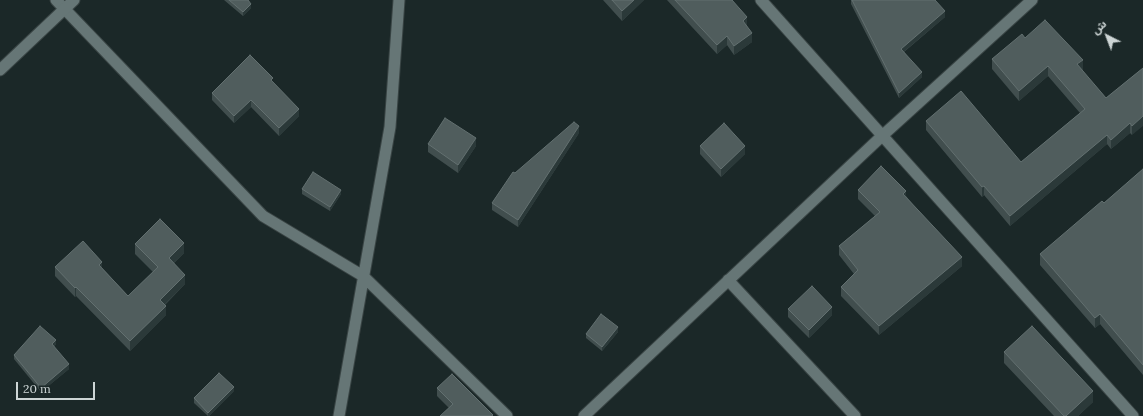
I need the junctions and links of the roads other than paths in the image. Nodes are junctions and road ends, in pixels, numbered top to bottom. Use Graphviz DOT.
graph roads {
  1 [pos="56,0"];
  2 [pos="74,0"];
  3 [pos="399,0"];
  4 [pos="761,0"];
  5 [pos="1032,0"];
  6 [pos="65,10"];
  7 [pos="0,70"];
  8 [pos="882,136"];
  9 [pos="363,276"];
  10 [pos="728,280"];
  11 [pos="339,416"];
  12 [pos="507,416"];
  13 [pos="584,416"];
  14 [pos="855,416"];
  15 [pos="1133,416"];
  1 -- 6 [label="street"];
  2 -- 6 [label="street"];
  3 -- 9 [label="street"];
  4 -- 8 [label="street"];
  5 -- 8 [label="street"];
  6 -- 7 [label="street"];
  6 -- 9 [label="street"];
  8 -- 10 [label="street"];
  8 -- 15 [label="street"];
  9 -- 11 [label="street"];
  9 -- 12 [label="street"];
  10 -- 13 [label="street"];
  10 -- 14 [label="street"];
}
